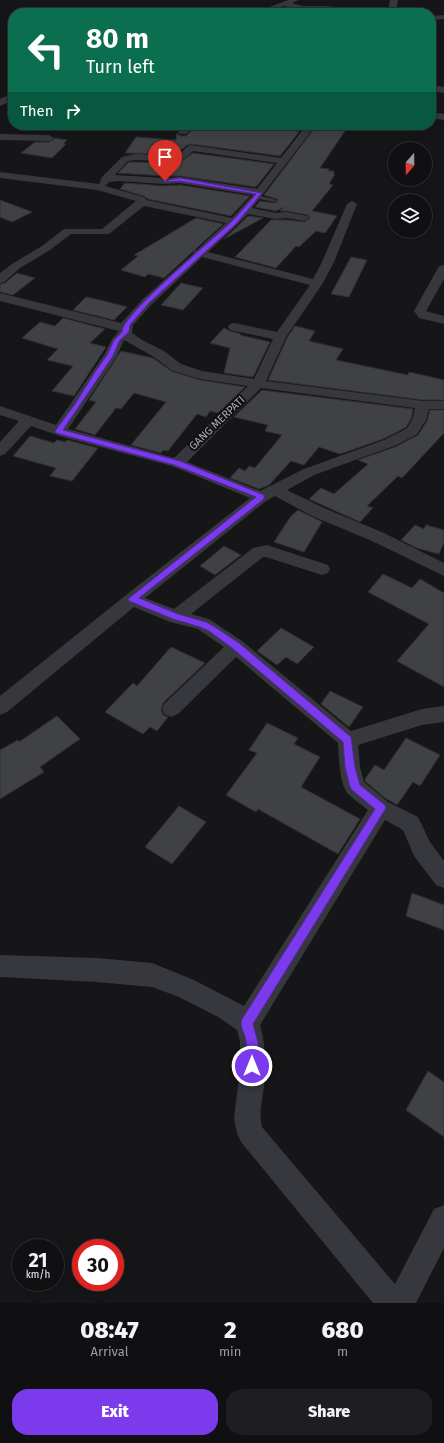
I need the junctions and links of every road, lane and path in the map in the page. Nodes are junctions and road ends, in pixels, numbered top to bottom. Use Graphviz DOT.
graph roads {
  1 [pos="295,0"];
  2 [pos="285,4"];
  3 [pos="273,8"];
  4 [pos="305,8"];
  5 [pos="305,8"];
  6 [pos="328,8"];
  7 [pos="307,130"];
  8 [pos="48,134"];
  9 [pos="0,136"];
  10 [pos="284,161"];
  11 [pos="0,175"];
  12 [pos="106,179"];
  13 [pos="98,188"];
  14 [pos="258,195"];
  15 [pos="274,200"];
  16 [pos="143,202"];
  17 [pos="352,204"];
  18 [pos="245,210"];
  19 [pos="304,218"];
  20 [pos="234,222"];
  21 [pos="198,253"];
  22 [pos="444,268"];
  23 [pos="0,279"];
  24 [pos="440,281"];
  25 [pos="317,283"];
  26 [pos="0,297"];
  27 [pos="444,320"];
  28 [pos="234,327"];
  29 [pos="125,330"];
  30 [pos="280,337"];
  31 [pos="258,384"];
  32 [pos="423,404"];
  33 [pos="444,405"];
  34 [pos="0,410"];
  35 [pos="28,420"];
  36 [pos="59,431"];
  37 [pos="0,451"];
  38 [pos="177,463"];
  39 [pos="268,493"];
  40 [pos="322,568"];
  41 [pos="444,570"];
  42 [pos="132,599"];
  43 [pos="176,617"];
  44 [pos="236,646"];
  45 [pos="0,707"];
  46 [pos="171,709"];
  47 [pos="444,714"];
  48 [pos="348,740"];
  49 [pos="381,808"];
  50 [pos="444,878"];
  51 [pos="0,966"];
  52 [pos="247,1023"];
  53 [pos="444,1220"];
  54 [pos="392,1303"];
  55 [pos="401,1303"];
  1 -- 2 [label="street"];
  2 -- 3 [label="street"];
  2 -- 5 [label="street"];
  4 -- 6 [label="street"];
  7 -- 10 [label="street"];
  8 -- 9 [label="street"];
  10 -- 12 [label="street"];
  10 -- 14 [label="street"];
  11 -- 13 [label="street"];
  12 -- 13 [label="street"];
  12 -- 14 [label="street"];
  13 -- 16 [label="street"];
  14 -- 15 [label="lane"];
  14 -- 18 [label="street"];
  16 -- 20 [label="street"];
  16 -- 23 [label="street"];
  17 -- 25 [label="street"];
  18 -- 19 [label="street"];
  18 -- 20 [label="street"];
  20 -- 21 [label="street"];
  21 -- 25 [label="street"];
  21 -- 29 [label="street"];
  22 -- 24 [label="street"];
  24 -- 27 [label="street"];
  25 -- 30 [label="street"];
  26 -- 29 [label="street"];
  28 -- 30 [label="street"];
  29 -- 31 [label="street"];
  29 -- 36 [label="street"];
  30 -- 31 [label="street"];
  31 -- 32 [label="street"];
  31 -- 38 [label="street, GANG MERPATI"];
  32 -- 33 [label="street"];
  32 -- 39 [label="street"];
  34 -- 35 [label="street"];
  35 -- 36 [label="street"];
  35 -- 37 [label="street"];
  36 -- 38 [label="street"];
  38 -- 39 [label="street"];
  39 -- 41 [label="street"];
  39 -- 42 [label="street"];
  40 -- 43 [label="street"];
  42 -- 43 [label="street"];
  42 -- 45 [label="street"];
  43 -- 44 [label="street"];
  44 -- 46 [label="street"];
  44 -- 48 [label="street"];
  47 -- 48 [label="street"];
  48 -- 49 [label="street"];
  49 -- 50 [label="street"];
  49 -- 52 [label="street"];
  51 -- 52 [label="street"];
  52 -- 54 [label="street"];
  53 -- 55 [label="street"];
}
